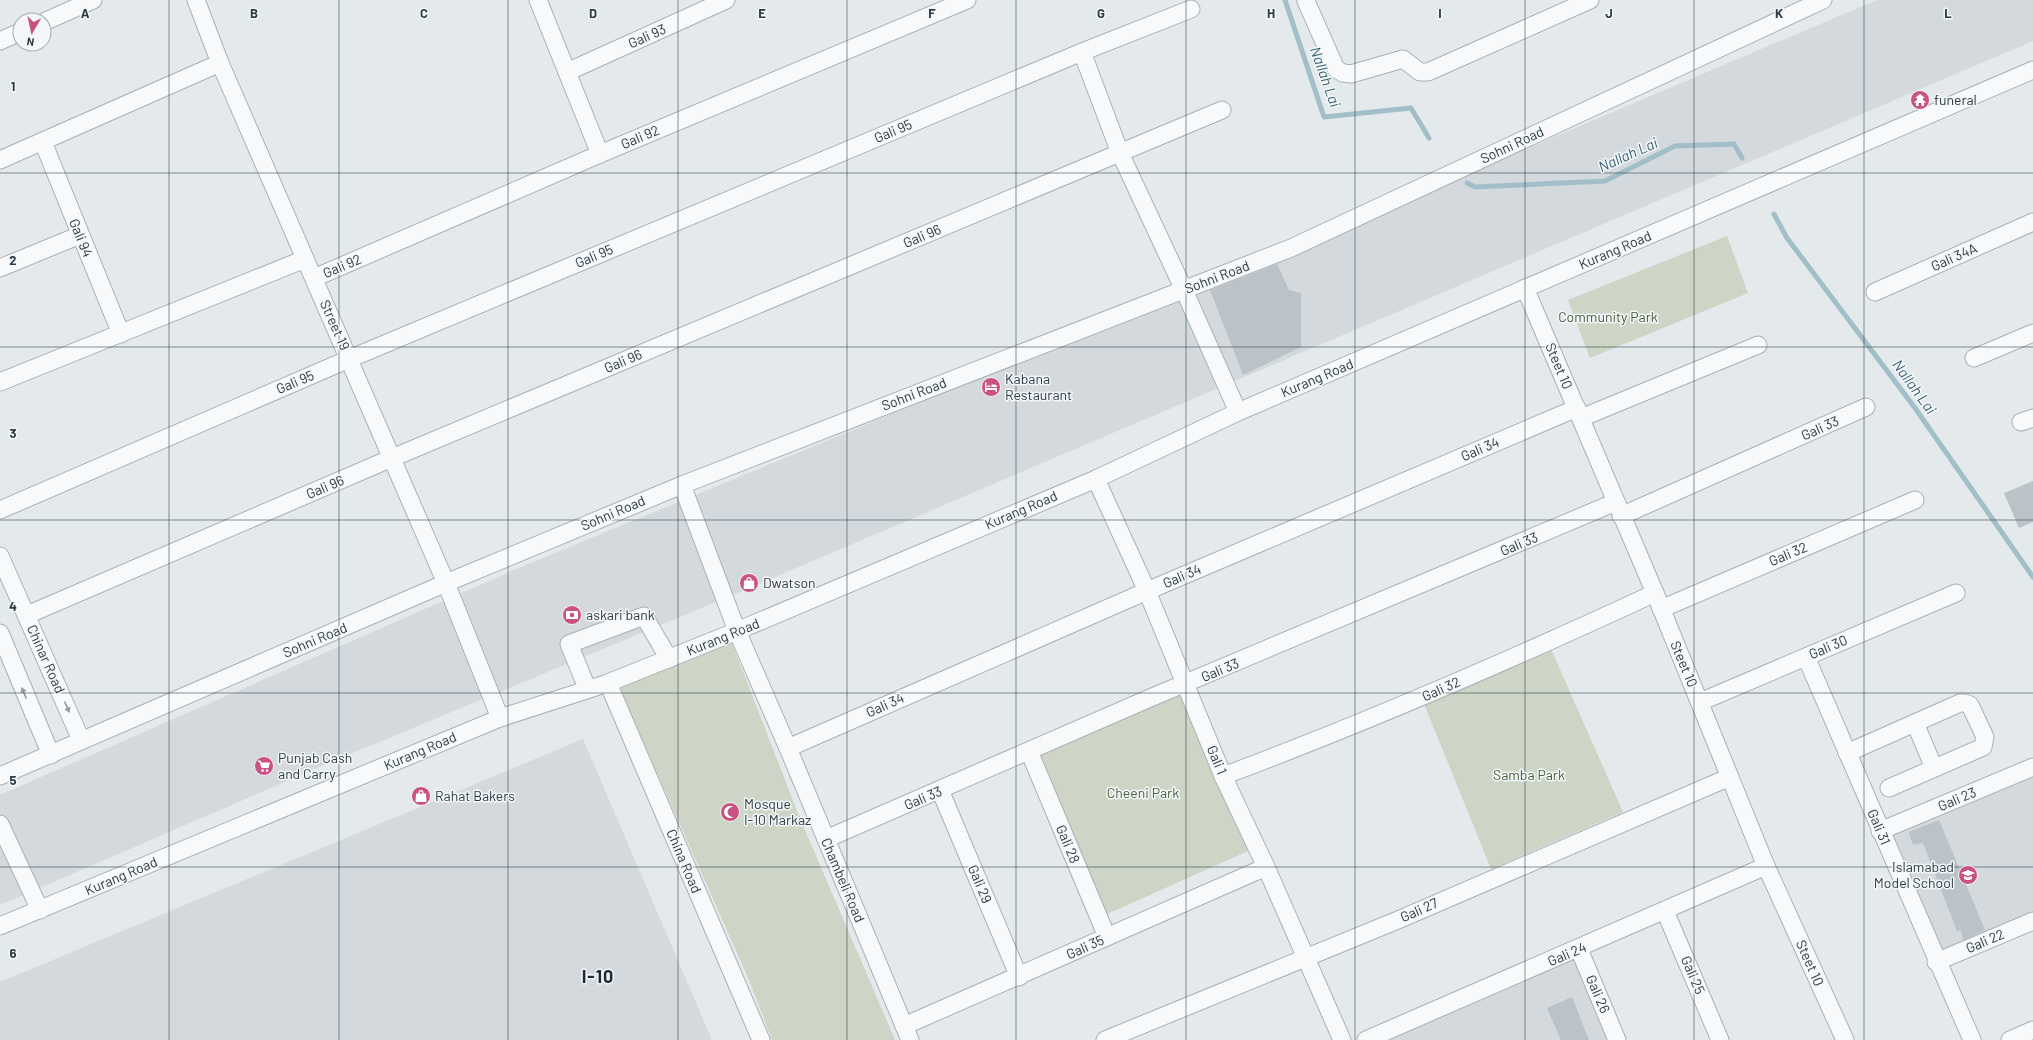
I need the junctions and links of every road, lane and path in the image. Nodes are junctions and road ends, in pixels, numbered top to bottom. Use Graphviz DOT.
graph roads {
  1 [pos="93,0"];
  2 [pos="196,0"];
  3 [pos="538,0"];
  4 [pos="726,0"];
  5 [pos="966,0"];
  6 [pos="1590,0"];
  7 [pos="1823,0"];
  8 [pos="1306,1"];
  9 [pos="1191,9"];
  10 [pos="52,18"];
  11 [pos="12,36"];
  12 [pos="0,41"];
  13 [pos="1082,52"];
  14 [pos="220,63"];
  15 [pos="2033,70"];
  16 [pos="567,72"];
  17 [pos="1222,110"];
  18 [pos="43,142"];
  19 [pos="1120,153"];
  20 [pos="600,154"];
  21 [pos="0,160"];
  22 [pos="2033,222"];
  23 [pos="80,235"];
  24 [pos="305,259"];
  25 [pos="0,268"];
  26 [pos="314,278"];
  27 [pos="1525,288"];
  28 [pos="1184,290"];
  29 [pos="1875,292"];
  30 [pos="2033,333"];
  31 [pos="121,334"];
  32 [pos="1758,345"];
  33 [pos="1974,358"];
  34 [pos="349,359"];
  35 [pos="0,382"];
  36 [pos="1866,407"];
  37 [pos="1238,412"];
  38 [pos="1579,413"];
  39 [pos="392,458"];
  40 [pos="1096,479"];
  41 [pos="682,485"];
  42 [pos="1915,500"];
  43 [pos="1619,509"];
  44 [pos="0,510"];
  45 [pos="0,556"];
  46 [pos="446,584"];
  47 [pos="1147,591"];
  48 [pos="1956,592"];
  49 [pos="1658,601"];
  50 [pos="27,615"];
  51 [pos="738,632"];
  52 [pos="0,633"];
  53 [pos="1806,657"];
  54 [pos="669,659"];
  55 [pos="608,683"];
  56 [pos="1186,684"];
  57 [pos="587,688"];
  58 [pos="1700,702"];
  59 [pos="500,718"];
  60 [pos="1914,723"];
  61 [pos="81,740"];
  62 [pos="788,748"];
  63 [pos="1029,751"];
  64 [pos="1847,752"];
  65 [pos="51,755"];
  66 [pos="2033,767"];
  67 [pos="1934,768"];
  68 [pos="0,776"];
  69 [pos="1223,776"];
  70 [pos="1730,777"];
  71 [pos="1890,788"];
  72 [pos="940,790"];
  73 [pos="0,824"];
  74 [pos="1880,831"];
  75 [pos="826,839"];
  76 [pos="1766,866"];
  77 [pos="1266,867"];
  78 [pos="40,910"];
  79 [pos="1665,911"];
  80 [pos="2033,921"];
  81 [pos="0,926"];
  82 [pos="1107,937"];
  83 [pos="1579,949"];
  84 [pos="1306,957"];
  85 [pos="1936,962"];
  86 [pos="1019,977"];
  87 [pos="2033,1030"];
  88 [pos="907,1033"];
  89 [pos="761,1040"];
  90 [pos="1105,1040"];
  91 [pos="1342,1040"];
  92 [pos="1366,1040"];
  93 [pos="1617,1040"];
  94 [pos="1720,1040"];
  95 [pos="1845,1040"];
  96 [pos="1972,1040"];
  97 [pos="2010,1040"];
  1 -- 10 [label="street"];
  2 -- 14 [label="street, Street 19"];
  3 -- 16 [label="street"];
  4 -- 16 [label="street, Gali 93"];
  5 -- 20 [label="street, Gali 92"];
  6 -- 8 [label="street"];
  7 -- 28 [label="street, Sohni Road"];
  9 -- 13 [label="street, Gali 95"];
  11 -- 12 [label="street"];
  13 -- 19 [label="street"];
  13 -- 34 [label="street, Gali 95"];
  14 -- 18 [label="street"];
  14 -- 24 [label="street, Street 19"];
  15 -- 27 [label="street, Kurang Road"];
  16 -- 20 [label="street"];
  17 -- 19 [label="street, Gali 96"];
  18 -- 21 [label="street"];
  18 -- 23 [label="street, Gali 94"];
  19 -- 28 [label="street"];
  19 -- 39 [label="street, Gali 96"];
  20 -- 26 [label="street, Gali 92"];
  22 -- 29 [label="street, Gali 34A"];
  23 -- 25 [label="street"];
  23 -- 31 [label="street, Gali 94"];
  24 -- 26 [label="street, Street 19"];
  24 -- 31 [label="street, Gali 92"];
  26 -- 34 [label="street, Street 19"];
  27 -- 37 [label="street, Kurang Road"];
  27 -- 38 [label="street, Steet 10"];
  28 -- 37 [label="street"];
  28 -- 41 [label="street, Sohni Road"];
  30 -- 33 [label="street"];
  31 -- 35 [label="street, Gali 92"];
  32 -- 38 [label="street, Gali 34"];
  34 -- 39 [label="street, Street 19"];
  34 -- 44 [label="street, Gali 95"];
  36 -- 43 [label="street, Gali 33"];
  37 -- 40 [label="street, Kurang Road"];
  38 -- 43 [label="street, Steet 10"];
  38 -- 47 [label="street, Gali 34"];
  39 -- 46 [label="street, Street 19"];
  39 -- 50 [label="street, Gali 96"];
  40 -- 47 [label="street, Gali 1"];
  40 -- 51 [label="street, Kurang Road"];
  41 -- 46 [label="street, Sohni Road"];
  41 -- 51 [label="street, Chambeli Road"];
  42 -- 49 [label="street, Gali 32"];
  43 -- 49 [label="street, Steet 10"];
  43 -- 56 [label="street, Gali 33"];
  45 -- 50 [label="street, Chinar Road"];
  46 -- 59 [label="street, Street 19"];
  46 -- 61 [label="street, Sohni Road"];
  47 -- 56 [label="street, Gali 1"];
  47 -- 62 [label="street, Gali 34"];
  48 -- 53 [label="street, Gali 30"];
  49 -- 58 [label="street, Steet 10"];
  49 -- 69 [label="street, Gali 32"];
  50 -- 61 [label="street, Chinar Road, one-way"];
  51 -- 54 [label="street, Kurang Road"];
  51 -- 62 [label="street, Chambeli Road"];
  65 -- 52 [label="street, one-way"];
  53 -- 58 [label="street, Gali 30"];
  53 -- 64 [label="street, Gali 31"];
  54 -- 55 [label="street, Kurang Road"];
  54 -- 57 [label="street"];
  55 -- 57 [label="street, Kurang Road"];
  55 -- 89 [label="street, China Road"];
  56 -- 63 [label="street, Gali 33"];
  56 -- 69 [label="street, Gali 1"];
  57 -- 59 [label="street, Kurang Road"];
  58 -- 70 [label="street, Steet 10"];
  59 -- 78 [label="street, Kurang Road"];
  60 -- 64 [label="street"];
  60 -- 67 [label="street"];
  60 -- 67 [label="street"];
  61 -- 65 [label="street, Sohni Road"];
  62 -- 75 [label="street, Chambeli Road"];
  63 -- 72 [label="street, Gali 33"];
  63 -- 82 [label="street, Gali 28"];
  64 -- 74 [label="street, Gali 31"];
  65 -- 68 [label="street, Sohni Road"];
  66 -- 74 [label="street, Gali 23"];
  67 -- 71 [label="street"];
  69 -- 77 [label="street, Gali 1"];
  70 -- 76 [label="street, Steet 10"];
  70 -- 84 [label="street, Gali 27"];
  72 -- 75 [label="street, Gali 33"];
  72 -- 86 [label="street, Gali 29"];
  73 -- 78 [label="street"];
  74 -- 85 [label="street, Gali 31"];
  75 -- 88 [label="street, Chambeli Road"];
  76 -- 79 [label="street, Gali 24"];
  76 -- 95 [label="street, Steet 10"];
  77 -- 82 [label="street, Gali 35"];
  77 -- 84 [label="street, Gali 1"];
  78 -- 81 [label="street, Kurang Road"];
  79 -- 83 [label="street, Gali 24"];
  79 -- 94 [label="street, Gali 25"];
  80 -- 85 [label="street, Gali 22"];
  82 -- 86 [label="street, Gali 35"];
  83 -- 92 [label="street, Gali 24"];
  83 -- 93 [label="street, Gali 26"];
  84 -- 90 [label="street, Gali 27"];
  84 -- 91 [label="street, Gali 1"];
  85 -- 96 [label="street, Gali 31"];
  86 -- 88 [label="street, Gali 35"];
  87 -- 97 [label="street"];
}
